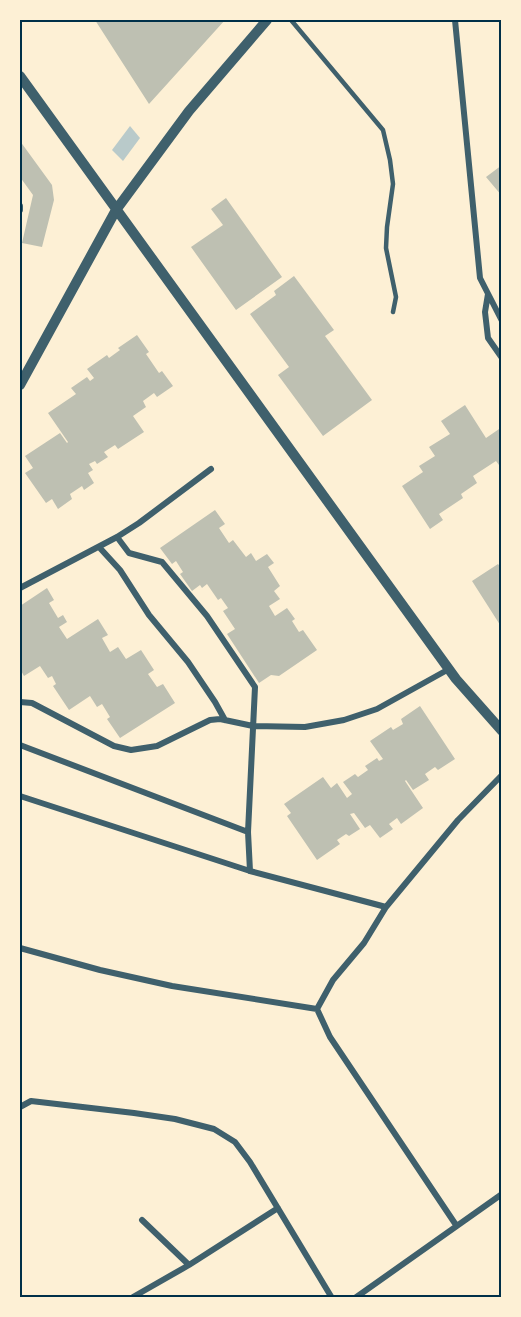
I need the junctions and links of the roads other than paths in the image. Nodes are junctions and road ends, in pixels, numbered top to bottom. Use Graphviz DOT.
graph roads {
  1 [pos="267,20"];
  2 [pos="291,20"];
  3 [pos="455,20"];
  4 [pos="20,76"];
  5 [pos="116,210"];
  6 [pos="488,294"];
  7 [pos="393,312"];
  8 [pos="501,321"];
  9 [pos="501,358"];
  10 [pos="20,385"];
  11 [pos="211,469"];
  12 [pos="117,537"];
  13 [pos="99,547"];
  14 [pos="20,588"];
  15 [pos="449,669"];
  16 [pos="20,702"];
  17 [pos="225,720"];
  18 [pos="253,726"];
  19 [pos="501,731"];
  20 [pos="20,746"];
  21 [pos="501,776"];
  22 [pos="20,796"];
  23 [pos="248,832"];
  24 [pos="250,871"];
  25 [pos="386,907"];
  26 [pos="20,948"];
  27 [pos="317,1009"];
  28 [pos="20,1107"];
  29 [pos="501,1194"];
  30 [pos="278,1208"];
  31 [pos="142,1220"];
  32 [pos="456,1225"];
  33 [pos="189,1265"];
  34 [pos="133,1297"];
  35 [pos="332,1298"];
  36 [pos="355,1298"];
  1 -- 5 [label="street"];
  2 -- 7 [label="lane"];
  3 -- 6 [label="street"];
  4 -- 5 [label="street"];
  5 -- 10 [label="street"];
  5 -- 15 [label="street"];
  6 -- 8 [label="street"];
  6 -- 9 [label="street"];
  11 -- 12 [label="street"];
  12 -- 13 [label="street"];
  12 -- 18 [label="street"];
  13 -- 14 [label="street"];
  13 -- 17 [label="street"];
  15 -- 18 [label="street"];
  15 -- 19 [label="street"];
  16 -- 17 [label="street"];
  17 -- 18 [label="street"];
  18 -- 23 [label="street"];
  20 -- 23 [label="street"];
  21 -- 25 [label="street"];
  22 -- 24 [label="street"];
  23 -- 24 [label="street"];
  24 -- 25 [label="street"];
  25 -- 27 [label="street"];
  26 -- 27 [label="street"];
  27 -- 32 [label="street"];
  28 -- 30 [label="street"];
  29 -- 32 [label="street"];
  30 -- 33 [label="street"];
  30 -- 35 [label="street"];
  31 -- 33 [label="street"];
  32 -- 36 [label="street"];
  33 -- 34 [label="street"];
}
